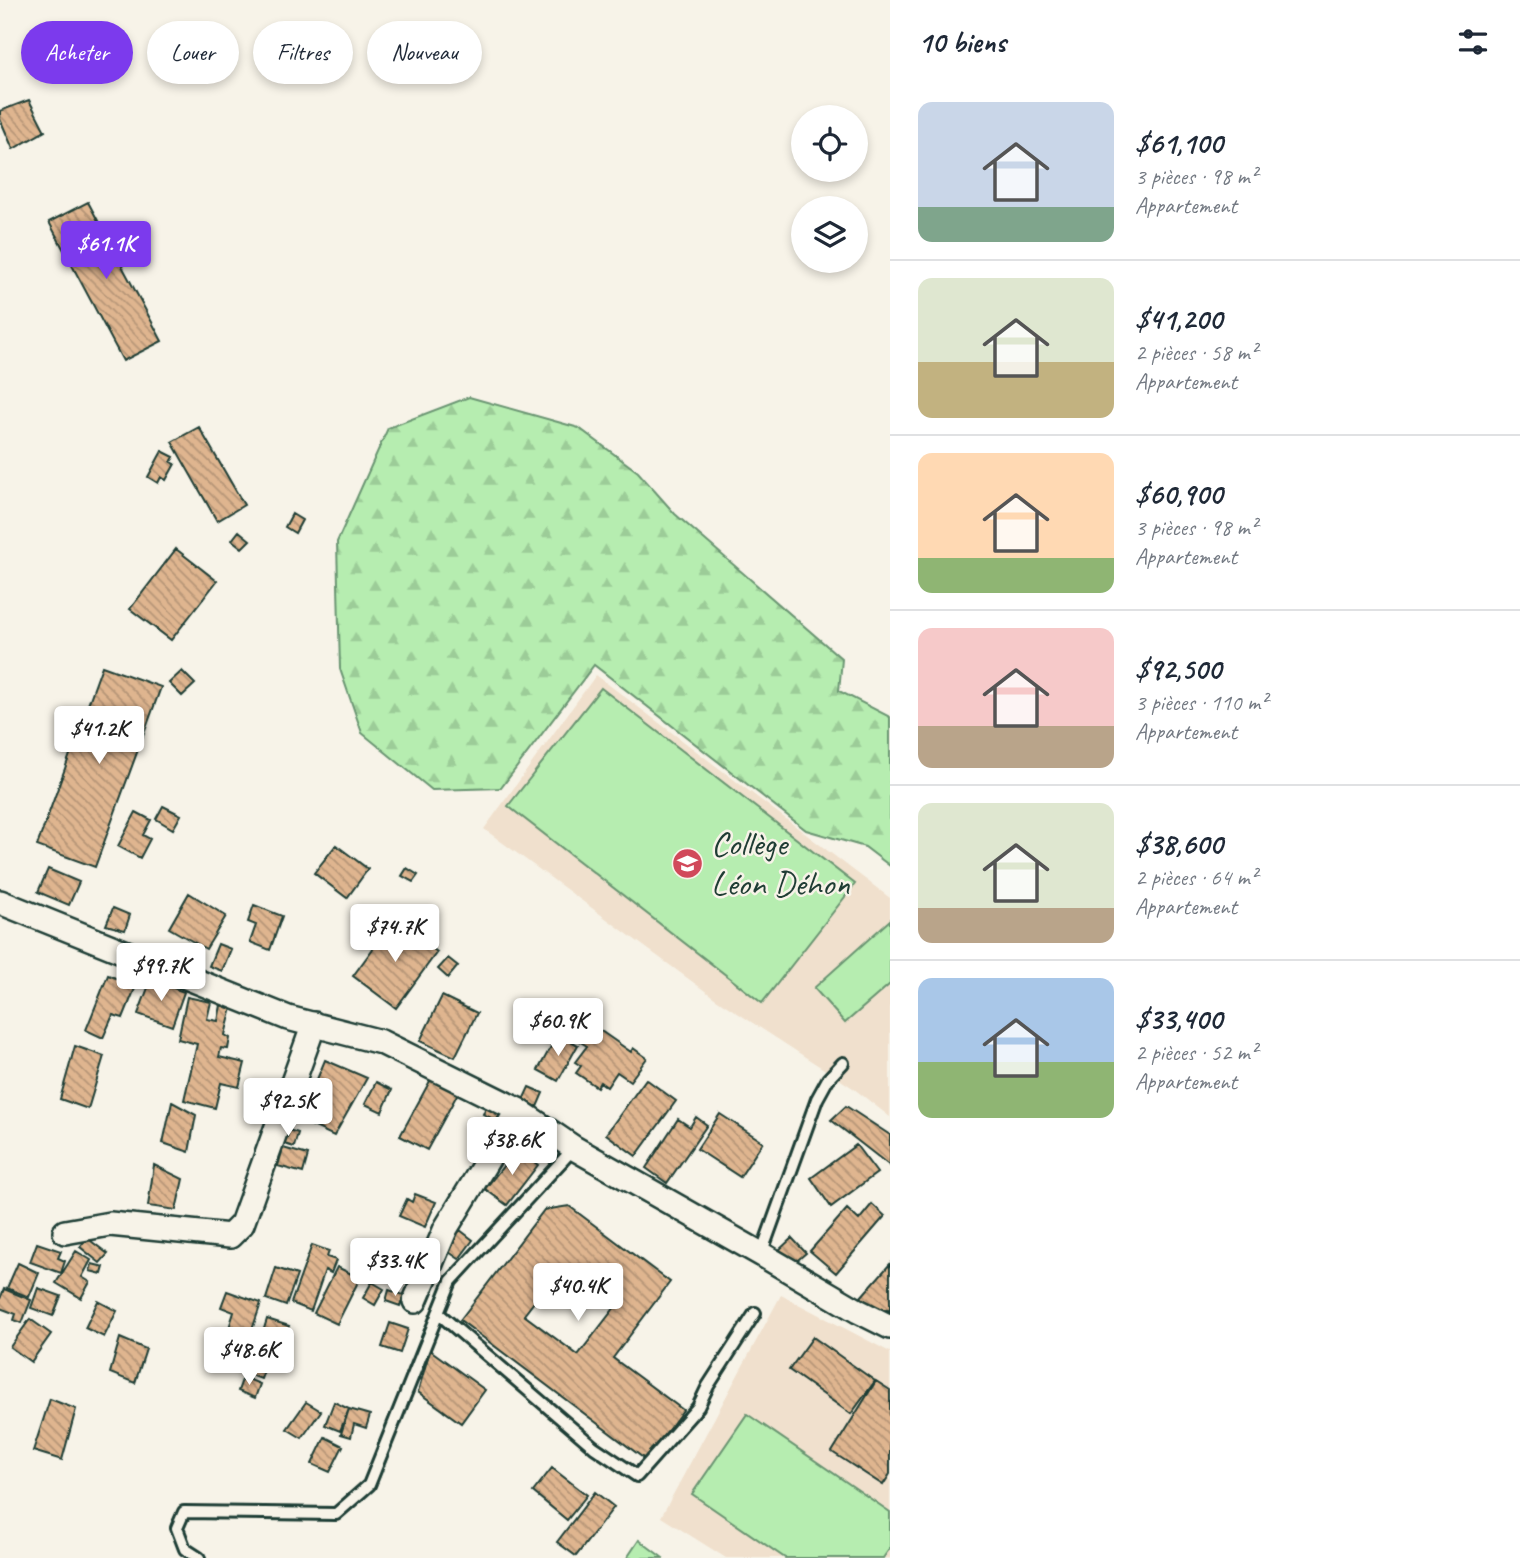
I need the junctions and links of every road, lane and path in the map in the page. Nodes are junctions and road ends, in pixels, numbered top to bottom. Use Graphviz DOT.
graph roads {
  1 [pos="0,902"];
  2 [pos="314,1024"];
  3 [pos="843,1063"];
  4 [pos="518,1110"];
  5 [pos="574,1148"];
  6 [pos="65,1232"];
  7 [pos="761,1254"];
  8 [pos="415,1301"];
  9 [pos="438,1313"];
  10 [pos="755,1313"];
  11 [pos="890,1327"];
  12 [pos="199,1558"];
  1 -- 2 [label="street"];
  2 -- 4 [label="street"];
  2 -- 6 [label="street"];
  3 -- 7 [label="lane"];
  4 -- 5 [label="street"];
  4 -- 8 [label="street"];
  5 -- 7 [label="street"];
  5 -- 9 [label="lane"];
  7 -- 11 [label="street"];
  9 -- 10 [label="lane"];
  9 -- 12 [label="lane"];
}
